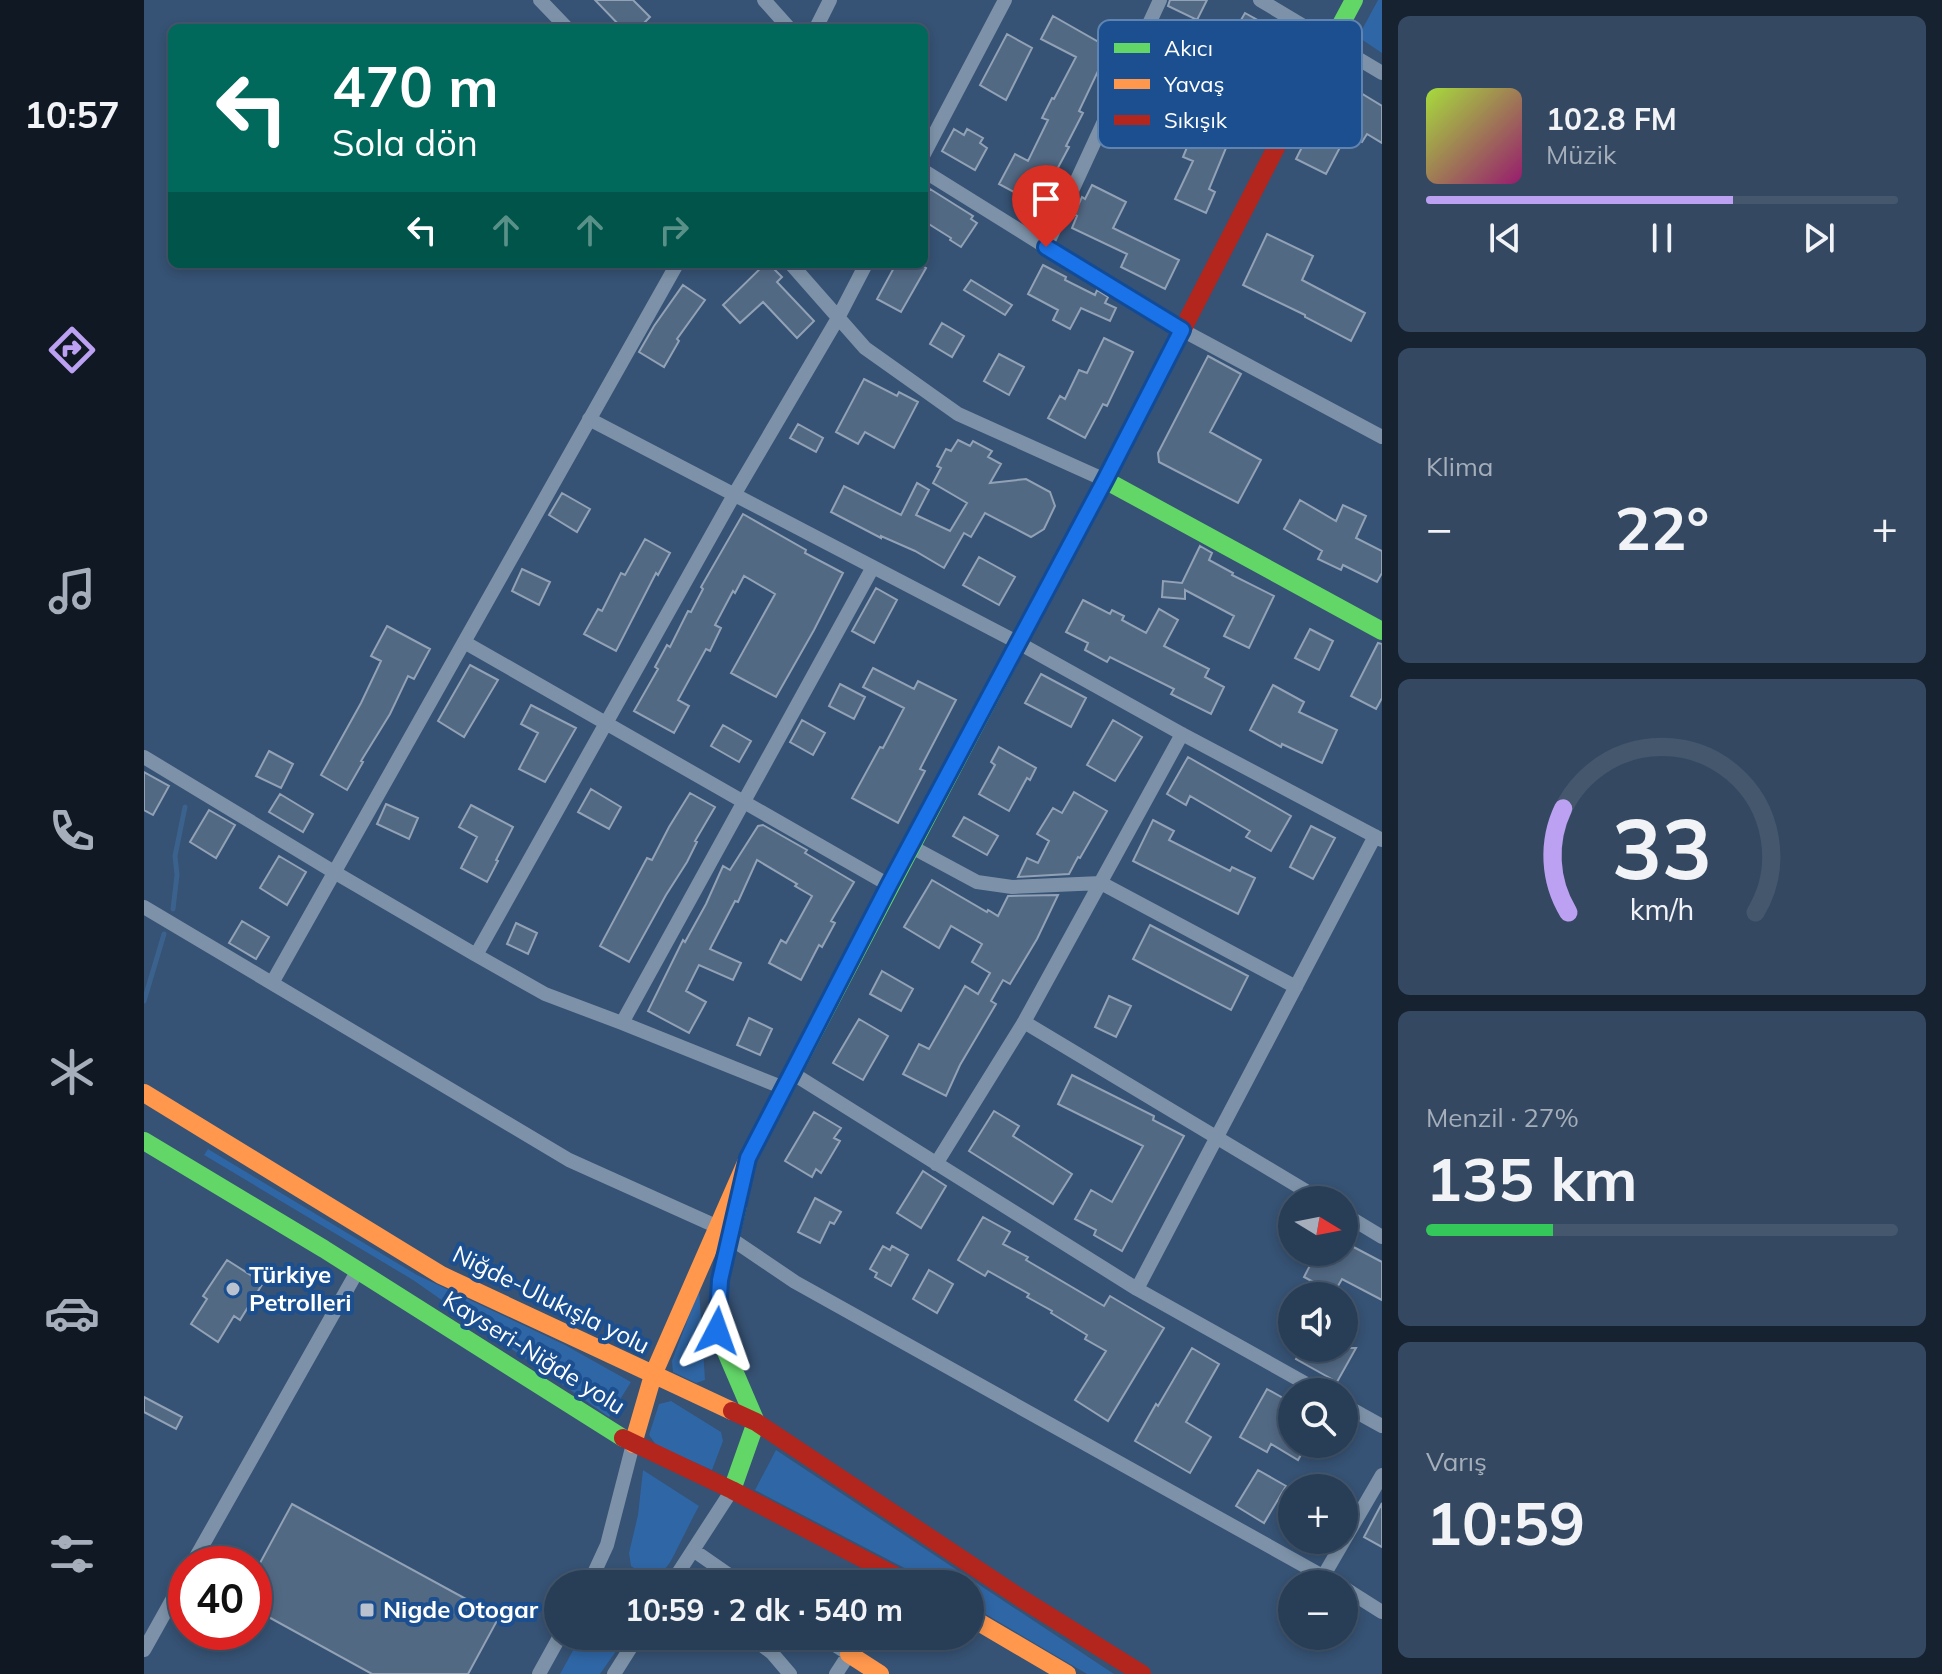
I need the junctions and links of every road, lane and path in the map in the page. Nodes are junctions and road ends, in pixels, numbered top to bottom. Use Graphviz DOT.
graph roads {
  1 [pos="540,0"];
  2 [pos="764,0"];
  3 [pos="830,0"];
  4 [pos="1005,0"];
  5 [pos="1160,0"];
  6 [pos="1260,0"];
  7 [pos="1354,0"];
  8 [pos="1151,20"];
  9 [pos="1295,20"];
  10 [pos="1343,20"];
  11 [pos="563,24"];
  12 [pos="785,24"];
  13 [pos="818,24"];
  14 [pos="1362,60"];
  15 [pos="1382,73"];
  16 [pos="1098,134"];
  17 [pos="928,146"];
  18 [pos="1276,148"];
  19 [pos="928,173"];
  20 [pos="1046,247"];
  21 [pos="675,268"];
  22 [pos="794,268"];
  23 [pos="864,268"];
  24 [pos="838,318"];
  25 [pos="1182,330"];
  26 [pos="589,419"];
  27 [pos="1382,437"];
  28 [pos="1105,480"];
  29 [pos="734,495"];
  30 [pos="873,567"];
  31 [pos="1382,631"];
  32 [pos="464,642"];
  33 [pos="1017,642"];
  34 [pos="607,723"];
  35 [pos="1182,734"];
  36 [pos="144,757"];
  37 [pos="744,802"];
  38 [pos="1378,838"];
  39 [pos="910,846"];
  40 [pos="334,872"];
  41 [pos="1101,883"];
  42 [pos="889,885"];
  43 [pos="144,907"];
  44 [pos="476,955"];
  45 [pos="272,983"];
  46 [pos="1296,987"];
  47 [pos="1024,1022"];
  48 [pos="622,1023"];
  49 [pos="788,1081"];
  50 [pos="144,1093"];
  51 [pos="1217,1137"];
  52 [pos="144,1141"];
  53 [pos="936,1164"];
  54 [pos="1298,1186"];
  55 [pos="1358,1222"];
  56 [pos="724,1232"];
  57 [pos="1382,1237"];
  58 [pos="358,1270"];
  59 [pos="1137,1289"];
  60 [pos="653,1375"];
  61 [pos="1296,1378"];
  62 [pos="1358,1413"];
  63 [pos="756,1422"];
  64 [pos="1382,1426"];
  65 [pos="633,1444"];
  66 [pos="1382,1475"];
  67 [pos="732,1490"];
  68 [pos="202,1546"];
  69 [pos="693,1550"];
  70 [pos="595,1570"];
  71 [pos="682,1570"];
  72 [pos="722,1570"];
  73 [pos="884,1570"];
  74 [pos="1315,1570"];
  75 [pos="1327,1570"];
  76 [pos="1358,1597"];
  77 [pos="168,1607"];
  78 [pos="1382,1612"];
  79 [pos="984,1627"];
  80 [pos="984,1629"];
  81 [pos="144,1650"];
  82 [pos="552,1650"];
  83 [pos="629,1650"];
  84 [pos="768,1650"];
  85 [pos="843,1650"];
  86 [pos="849,1654"];
  87 [pos="1140,1672"];
  88 [pos="539,1674"];
  89 [pos="614,1674"];
  90 [pos="790,1674"];
  91 [pos="836,1674"];
  92 [pos="880,1674"];
  93 [pos="1046,1674"];
  94 [pos="1067,1674"];
  1 -- 11 [label="street"];
  2 -- 12 [label="street"];
  3 -- 13 [label="street"];
  4 -- 17 [label="street"];
  5 -- 8 [label="street"];
  6 -- 9 [label="street"];
  7 -- 10 [label="main road"];
  14 -- 15 [label="street"];
  16 -- 20 [label="street"];
  18 -- 25 [label="main road"];
  19 -- 20 [label="street"];
  20 -- 25 [label="street"];
  21 -- 26 [label="street"];
  22 -- 24 [label="street"];
  23 -- 24 [label="street"];
  24 -- 28 [label="street"];
  24 -- 29 [label="street"];
  25 -- 27 [label="street"];
  25 -- 28 [label="main road"];
  26 -- 29 [label="street"];
  26 -- 32 [label="street"];
  28 -- 31 [label="main road"];
  28 -- 33 [label="main road"];
  29 -- 30 [label="street"];
  29 -- 34 [label="street"];
  30 -- 33 [label="street"];
  30 -- 37 [label="street"];
  32 -- 34 [label="street"];
  32 -- 40 [label="street"];
  33 -- 35 [label="street"];
  33 -- 39 [label="main road"];
  34 -- 37 [label="street"];
  34 -- 44 [label="street"];
  35 -- 38 [label="street"];
  35 -- 41 [label="street"];
  36 -- 40 [label="street"];
  37 -- 42 [label="street"];
  37 -- 48 [label="street"];
  38 -- 46 [label="street"];
  39 -- 41 [label="street"];
  39 -- 42 [label="main road"];
  40 -- 44 [label="street"];
  40 -- 45 [label="street"];
  41 -- 46 [label="street"];
  41 -- 47 [label="street"];
  42 -- 49 [label="main road"];
  43 -- 45 [label="street"];
  44 -- 48 [label="street"];
  45 -- 56 [label="street"];
  46 -- 51 [label="street"];
  47 -- 51 [label="street"];
  47 -- 53 [label="street"];
  48 -- 49 [label="street"];
  49 -- 53 [label="street"];
  49 -- 56 [label="main road"];
  50 -- 60 [label="main road, Niğde-Ulukışla yolu"];
  51 -- 54 [label="street"];
  51 -- 59 [label="street"];
  52 -- 58 [label="main road, Kayseri-Niğde yolu"];
  53 -- 59 [label="street"];
  55 -- 57 [label="street"];
  56 -- 60 [label="main road"];
  56 -- 63 [label="main road"];
  56 -- 74 [label="street"];
  58 -- 65 [label="main road, Kayseri-Niğde yolu"];
  58 -- 68 [label="street"];
  59 -- 61 [label="street"];
  60 -- 63 [label="main road, Niğde-Ulukışla yolu"];
  60 -- 65 [label="main road"];
  62 -- 64 [label="street"];
  63 -- 67 [label="main road"];
  63 -- 87 [label="main road, Niğde-Ulukışla yolu"];
  65 -- 67 [label="main road, Kayseri-Niğde yolu"];
  65 -- 70 [label="street"];
  66 -- 75 [label="street"];
  67 -- 69 [label="street"];
  67 -- 73 [label="main road, Kayseri-Niğde yolu"];
  69 -- 71 [label="street"];
  69 -- 72 [label="street"];
  76 -- 78 [label="street"];
  77 -- 81 [label="street"];
  79 -- 94 [label="main road"];
  80 -- 93 [label="main road"];
  82 -- 88 [label="street"];
  83 -- 89 [label="street"];
  84 -- 90 [label="street"];
  85 -- 86 [label="street"];
  86 -- 91 [label="street"];
  86 -- 92 [label="main road"];
}
